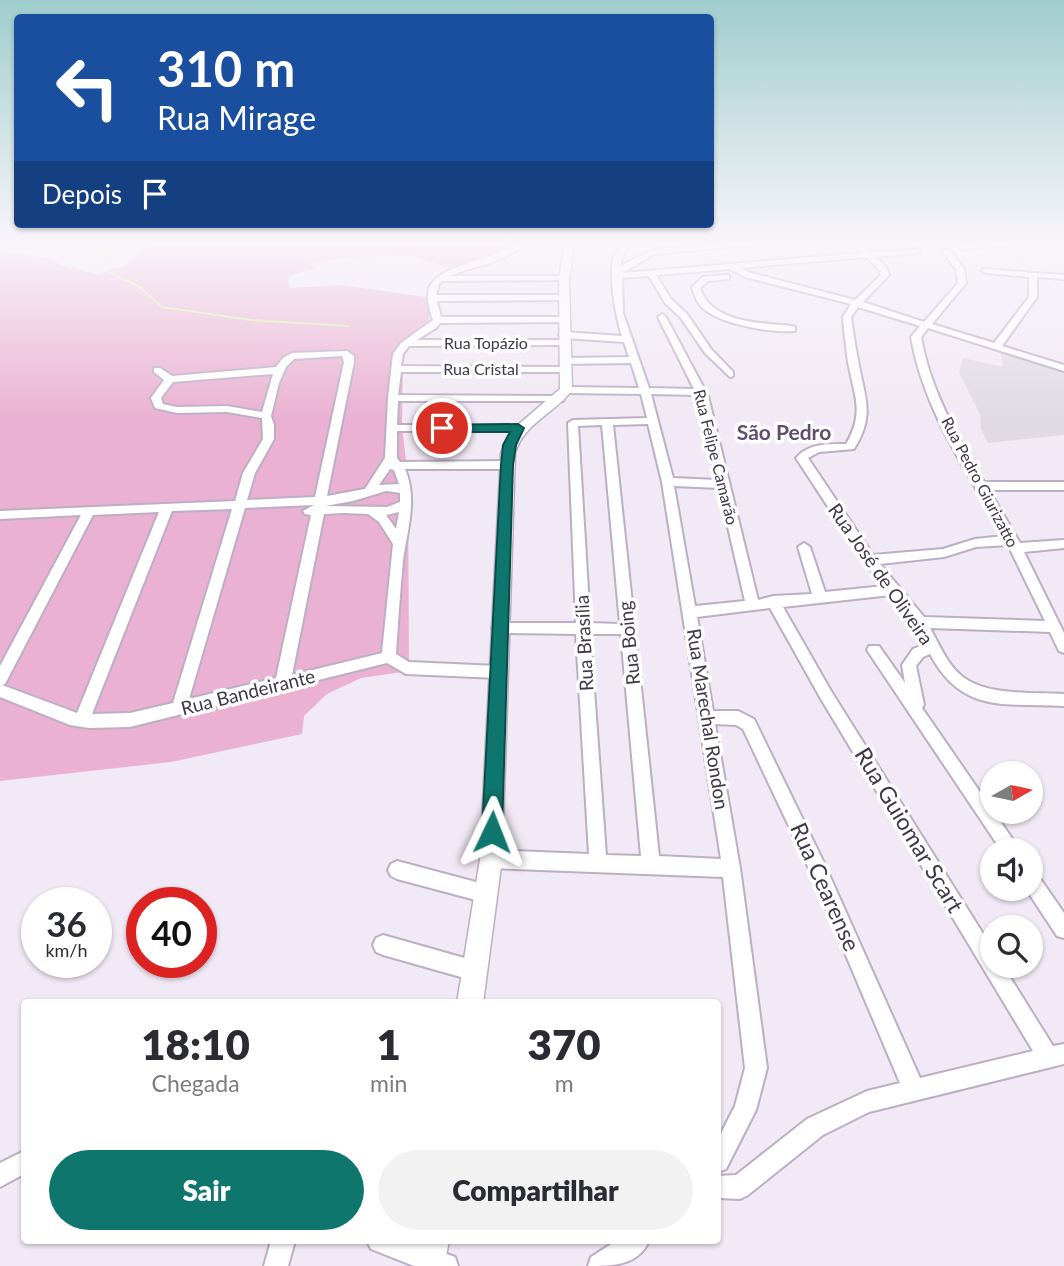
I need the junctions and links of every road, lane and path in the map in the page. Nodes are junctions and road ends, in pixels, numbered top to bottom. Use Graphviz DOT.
graph roads {
  1 [pos="434,301"];
  2 [pos="565,301"];
  3 [pos="619,301"];
  4 [pos="668,301"];
  5 [pos="702,301"];
  6 [pos="848,301"];
  7 [pos="862,301"];
  8 [pos="949,301"];
  9 [pos="1030,301"];
  10 [pos="859,304"];
  11 [pos="662,317"];
  12 [pos="437,320"];
  13 [pos="565,320"];
  14 [pos="925,325"];
  15 [pos="792,329"];
  16 [pos="564,339"];
  17 [pos="628,339"];
  18 [pos="408,342"];
  19 [pos="996,347"];
  20 [pos="635,360"];
  21 [pos="565,365"];
  22 [pos="1064,368"];
  23 [pos="396,369"];
  24 [pos="158,370"];
  25 [pos="281,370"];
  26 [pos="730,374"];
  27 [pos="170,379"];
  28 [pos="701,392"];
  29 [pos="646,393"];
  30 [pos="562,394"];
  31 [pos="393,398"];
  32 [pos="266,416"];
  33 [pos="607,421"];
  34 [pos="654,421"];
  35 [pos="392,428"];
  36 [pos="518,428"];
  37 [pos="392,464"];
  38 [pos="507,465"];
  39 [pos="668,482"];
  40 [pos="723,484"];
  41 [pos="982,486"];
  42 [pos="1064,486"];
  43 [pos="369,493"];
  44 [pos="405,498"];
  45 [pos="319,506"];
  46 [pos="239,510"];
  47 [pos="372,510"];
  48 [pos="165,512"];
  49 [pos="86,515"];
  50 [pos="2,520"];
  51 [pos="400,544"];
  52 [pos="1014,544"];
  53 [pos="1064,544"];
  54 [pos="804,547"];
  55 [pos="870,560"];
  56 [pos="892,590"];
  57 [pos="819,596"];
  58 [pos="773,601"];
  59 [pos="752,604"];
  60 [pos="691,612"];
  61 [pos="920,622"];
  62 [pos="1054,627"];
  63 [pos="499,628"];
  64 [pos="583,628"];
  65 [pos="628,629"];
  66 [pos="933,646"];
  67 [pos="1064,647"];
  68 [pos="874,650"];
  69 [pos="388,657"];
  70 [pos="498,672"];
  71 [pos="0,680"];
  72 [pos="283,682"];
  73 [pos="0,691"];
  74 [pos="1064,700"];
  75 [pos="179,709"];
  76 [pos="917,711"];
  77 [pos="707,717"];
  78 [pos="82,720"];
  79 [pos="1003,838"];
  80 [pos="491,859"];
  81 [pos="598,863"];
  82 [pos="651,864"];
  83 [pos="731,868"];
  84 [pos="397,870"];
  85 [pos="488,894"];
  86 [pos="1043,898"];
  87 [pos="1064,929"];
  88 [pos="383,945"];
  89 [pos="475,971"];
  90 [pos="471,999"];
  91 [pos="1056,1056"];
  92 [pos="915,1092"];
  93 [pos="721,1155"];
  94 [pos="21,1164"];
  95 [pos="0,1176"];
  96 [pos="721,1187"];
  97 [pos="282,1244"];
  98 [pos="389,1244"];
  99 [pos="633,1244"];
  100 [pos="435,1258"];
  101 [pos="608,1264"];
  102 [pos="276,1266"];
  1 -- 12 [label="street"];
  2 -- 13 [label="street"];
  3 -- 17 [label="street, Rua Marechal Rondon"];
  4 -- 26 [label="street"];
  5 -- 15 [label="street"];
  6 -- 10 [label="street"];
  7 -- 10 [label="street"];
  8 -- 14 [label="street"];
  9 -- 19 [label="street"];
  10 -- 14 [label="street"];
  10 -- 55 [label="street, Rua José de Oliveira"];
  11 -- 28 [label="street, Rua Felipe Camarão"];
  12 -- 13 [label="street"];
  12 -- 18 [label="street"];
  13 -- 16 [label="street"];
  14 -- 19 [label="street"];
  14 -- 41 [label="street, Rua Pedro Giurizatto"];
  16 -- 17 [label="street, Rua Topázio"];
  16 -- 18 [label="street, Rua Topázio"];
  16 -- 21 [label="street"];
  17 -- 20 [label="street, Rua Marechal Rondon"];
  18 -- 23 [label="street"];
  19 -- 22 [label="street"];
  20 -- 21 [label="street, Rua Cristal"];
  20 -- 29 [label="street, Rua Marechal Rondon"];
  21 -- 23 [label="street, Rua Cristal"];
  21 -- 30 [label="street"];
  23 -- 31 [label="street"];
  24 -- 27 [label="street"];
  25 -- 27 [label="street"];
  25 -- 32 [label="street"];
  25 -- 45 [label="street"];
  27 -- 32 [label="street"];
  28 -- 29 [label="street"];
  28 -- 40 [label="street, Rua Felipe Camarão"];
  29 -- 30 [label="street"];
  29 -- 34 [label="street, Rua Marechal Rondon"];
  30 -- 31 [label="street"];
  30 -- 36 [label="street"];
  31 -- 35 [label="street"];
  32 -- 46 [label="street"];
  33 -- 34 [label="street"];
  33 -- 64 [label="street, Rua Brasília"];
  33 -- 65 [label="street, Rua Boing"];
  34 -- 39 [label="street, Rua Marechal Rondon"];
  35 -- 36 [label="street"];
  35 -- 37 [label="street"];
  36 -- 38 [label="street"];
  37 -- 38 [label="street"];
  37 -- 43 [label="street"];
  37 -- 44 [label="street"];
  38 -- 63 [label="street"];
  39 -- 40 [label="street"];
  39 -- 60 [label="street, Rua Marechal Rondon"];
  40 -- 59 [label="street, Rua Felipe Camarão"];
  41 -- 42 [label="street"];
  41 -- 52 [label="street, Rua Pedro Giurizatto"];
  43 -- 44 [label="street"];
  43 -- 45 [label="street"];
  43 -- 47 [label="street"];
  44 -- 47 [label="street"];
  44 -- 51 [label="street"];
  45 -- 46 [label="street"];
  45 -- 47 [label="street"];
  45 -- 72 [label="street"];
  46 -- 48 [label="street"];
  46 -- 75 [label="street"];
  47 -- 51 [label="street"];
  48 -- 49 [label="street"];
  48 -- 78 [label="street"];
  49 -- 50 [label="street"];
  49 -- 71 [label="street"];
  51 -- 69 [label="street"];
  52 -- 53 [label="street"];
  52 -- 55 [label="street"];
  52 -- 62 [label="street, Rua Pedro Giurizatto"];
  54 -- 57 [label="street"];
  55 -- 56 [label="street, Rua José de Oliveira"];
  56 -- 57 [label="street"];
  56 -- 61 [label="street, Rua José de Oliveira"];
  57 -- 58 [label="street"];
  58 -- 59 [label="street"];
  58 -- 91 [label="street, Rua Guiomar Scart"];
  59 -- 60 [label="street"];
  60 -- 77 [label="street, Rua Marechal Rondon"];
  61 -- 62 [label="street"];
  61 -- 66 [label="street, Rua José de Oliveira"];
  62 -- 67 [label="street, Rua Pedro Giurizatto"];
  63 -- 64 [label="street"];
  63 -- 70 [label="street"];
  64 -- 65 [label="street"];
  64 -- 81 [label="street, Rua Brasília"];
  65 -- 82 [label="street, Rua Boing"];
  66 -- 74 [label="street, Rua José de Oliveira"];
  66 -- 76 [label="street"];
  68 -- 76 [label="street"];
  69 -- 70 [label="street"];
  69 -- 72 [label="street, Rua Bandeirante"];
  70 -- 80 [label="street"];
  72 -- 75 [label="street, Rua Bandeirante"];
  73 -- 78 [label="street, Rua Bandeirante"];
  75 -- 78 [label="street, Rua Bandeirante"];
  76 -- 79 [label="street"];
  77 -- 83 [label="street, Rua Marechal Rondon"];
  77 -- 92 [label="street, Rua Cearense"];
  80 -- 81 [label="street"];
  80 -- 85 [label="street"];
  81 -- 82 [label="street"];
  82 -- 83 [label="street"];
  83 -- 93 [label="street, Rua Marechal Rondon"];
  84 -- 85 [label="street"];
  85 -- 89 [label="street"];
  86 -- 87 [label="street"];
  88 -- 89 [label="street"];
  89 -- 90 [label="street"];
  91 -- 92 [label="street"];
  92 -- 96 [label="street"];
  94 -- 95 [label="street"];
  97 -- 102 [label="street"];
  98 -- 100 [label="street"];
  99 -- 101 [label="street"];
}
